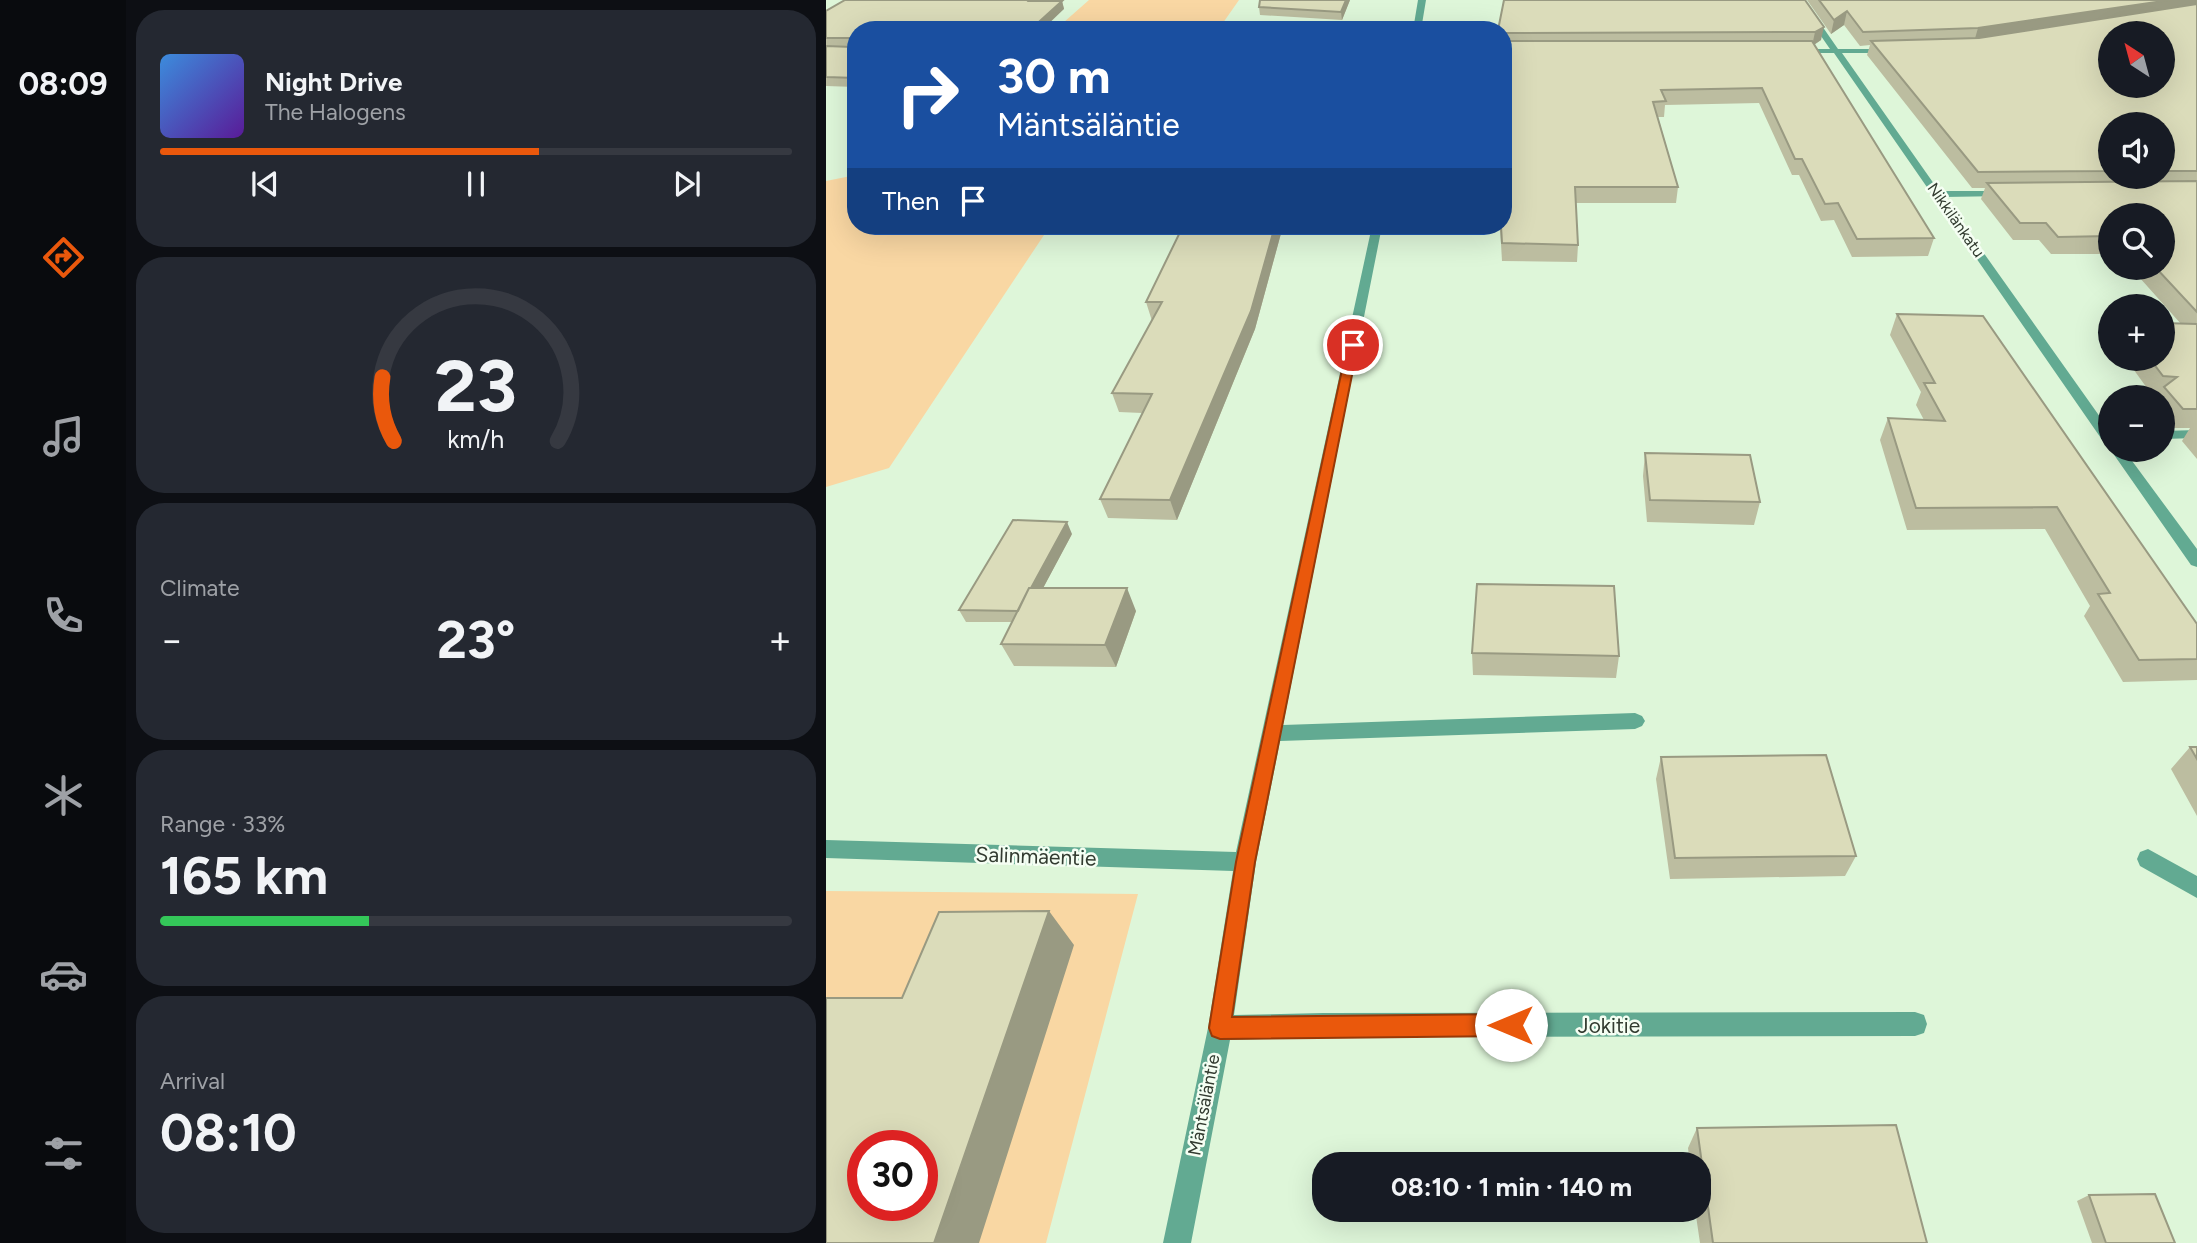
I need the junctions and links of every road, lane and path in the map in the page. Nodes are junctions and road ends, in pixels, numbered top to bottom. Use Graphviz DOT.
graph roads {
  1 [pos="1422,0"];
  2 [pos="1800,0"];
  3 [pos="1418,21"];
  4 [pos="1906,50"];
  5 [pos="1779,51"];
  6 [pos="1836,51"];
  7 [pos="2020,193"];
  8 [pos="1938,194"];
  9 [pos="1375,235"];
  10 [pos="2098,421"];
  11 [pos="2197,434"];
  12 [pos="2175,435"];
  13 [pos="2125,462"];
  14 [pos="2197,561"];
  15 [pos="1635,721"];
  16 [pos="1272,733"];
  17 [pos="826,849"];
  18 [pos="2148,859"];
  19 [pos="1245,862"];
  20 [pos="2197,888"];
  21 [pos="1915,1024"];
  22 [pos="1220,1028"];
  23 [pos="1177,1243"];
  1 -- 3 [label="street"];
  2 -- 6 [label="street, Nikkilänkatu"];
  4 -- 6 [label="street"];
  5 -- 6 [label="street"];
  6 -- 8 [label="street, Nikkilänkatu"];
  7 -- 8 [label="street"];
  8 -- 10 [label="street, Nikkilänkatu"];
  9 -- 16 [label="street, Mäntsäläntie"];
  11 -- 12 [label="street"];
  13 -- 14 [label="street"];
  15 -- 16 [label="street"];
  16 -- 19 [label="street, Mäntsäläntie"];
  17 -- 19 [label="street, Salinmäentie"];
  18 -- 20 [label="street"];
  19 -- 22 [label="street, Mäntsäläntie"];
  21 -- 22 [label="street, Jokitie"];
  22 -- 23 [label="street, Mäntsäläntie"];
}
